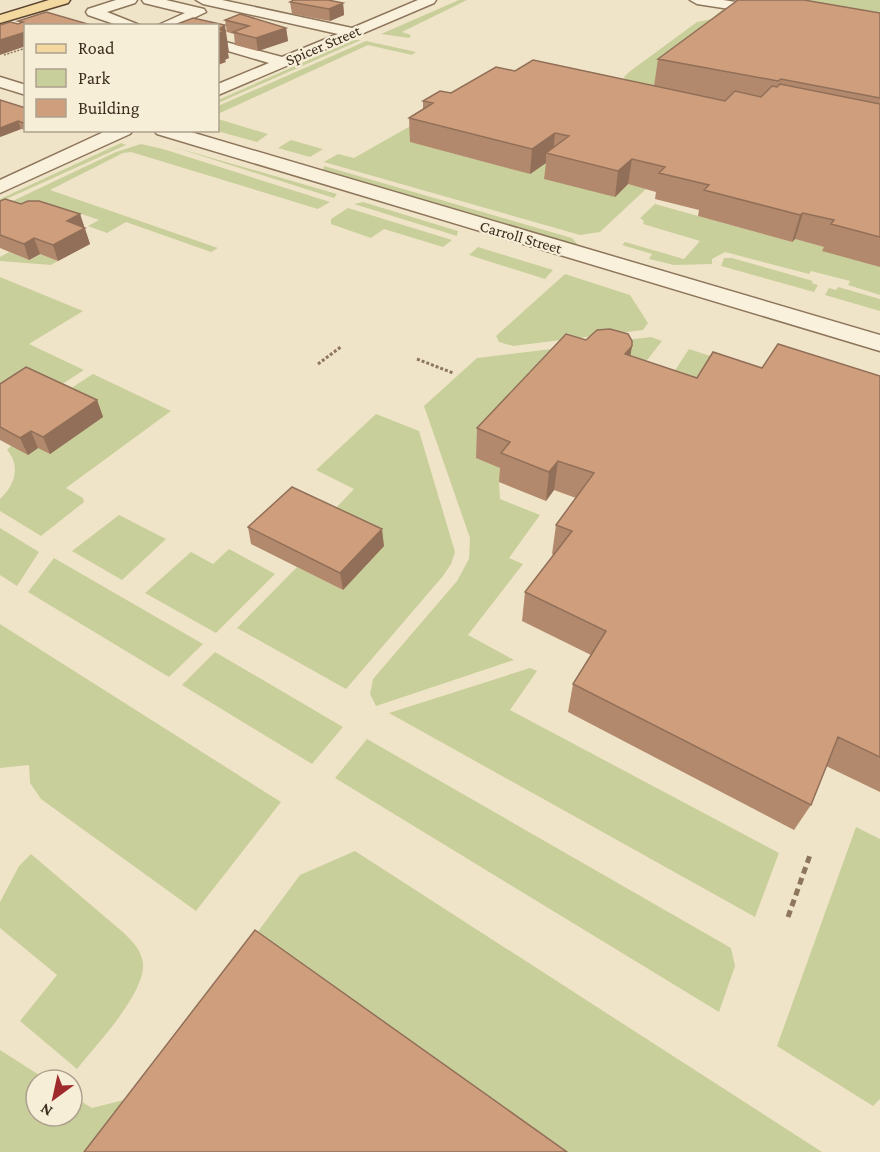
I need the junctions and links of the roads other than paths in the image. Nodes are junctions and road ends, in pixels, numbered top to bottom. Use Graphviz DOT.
graph roads {
  1 [pos="63,0"];
  2 [pos="130,0"];
  3 [pos="150,0"];
  4 [pos="203,0"];
  5 [pos="268,0"];
  6 [pos="697,0"];
  7 [pos="390,2"];
  8 [pos="422,3"];
  9 [pos="246,9"];
  10 [pos="789,14"];
  11 [pos="227,17"];
  12 [pos="0,19"];
  13 [pos="127,24"];
  14 [pos="168,24"];
  15 [pos="351,33"];
  16 [pos="219,44"];
  17 [pos="283,62"];
  18 [pos="219,90"];
  19 [pos="120,132"];
  20 [pos="170,132"];
  21 [pos="0,187"];
  22 [pos="880,343"];
  1 -- 12 [label="main road"];
  2 -- 13 [label="street"];
  3 -- 14 [label="street"];
  4 -- 9 [label="street"];
  5 -- 9 [label="street"];
  6 -- 10 [label="street"];
  7 -- 8 [label="street"];
  8 -- 15 [label="street, Spicer Street"];
  9 -- 11 [label="street"];
  9 -- 15 [label="street"];
  15 -- 17 [label="street, Spicer Street"];
  16 -- 17 [label="street"];
  17 -- 18 [label="street, Spicer Street"];
  19 -- 21 [label="street"];
  20 -- 22 [label="street, Carroll Street"];
}
